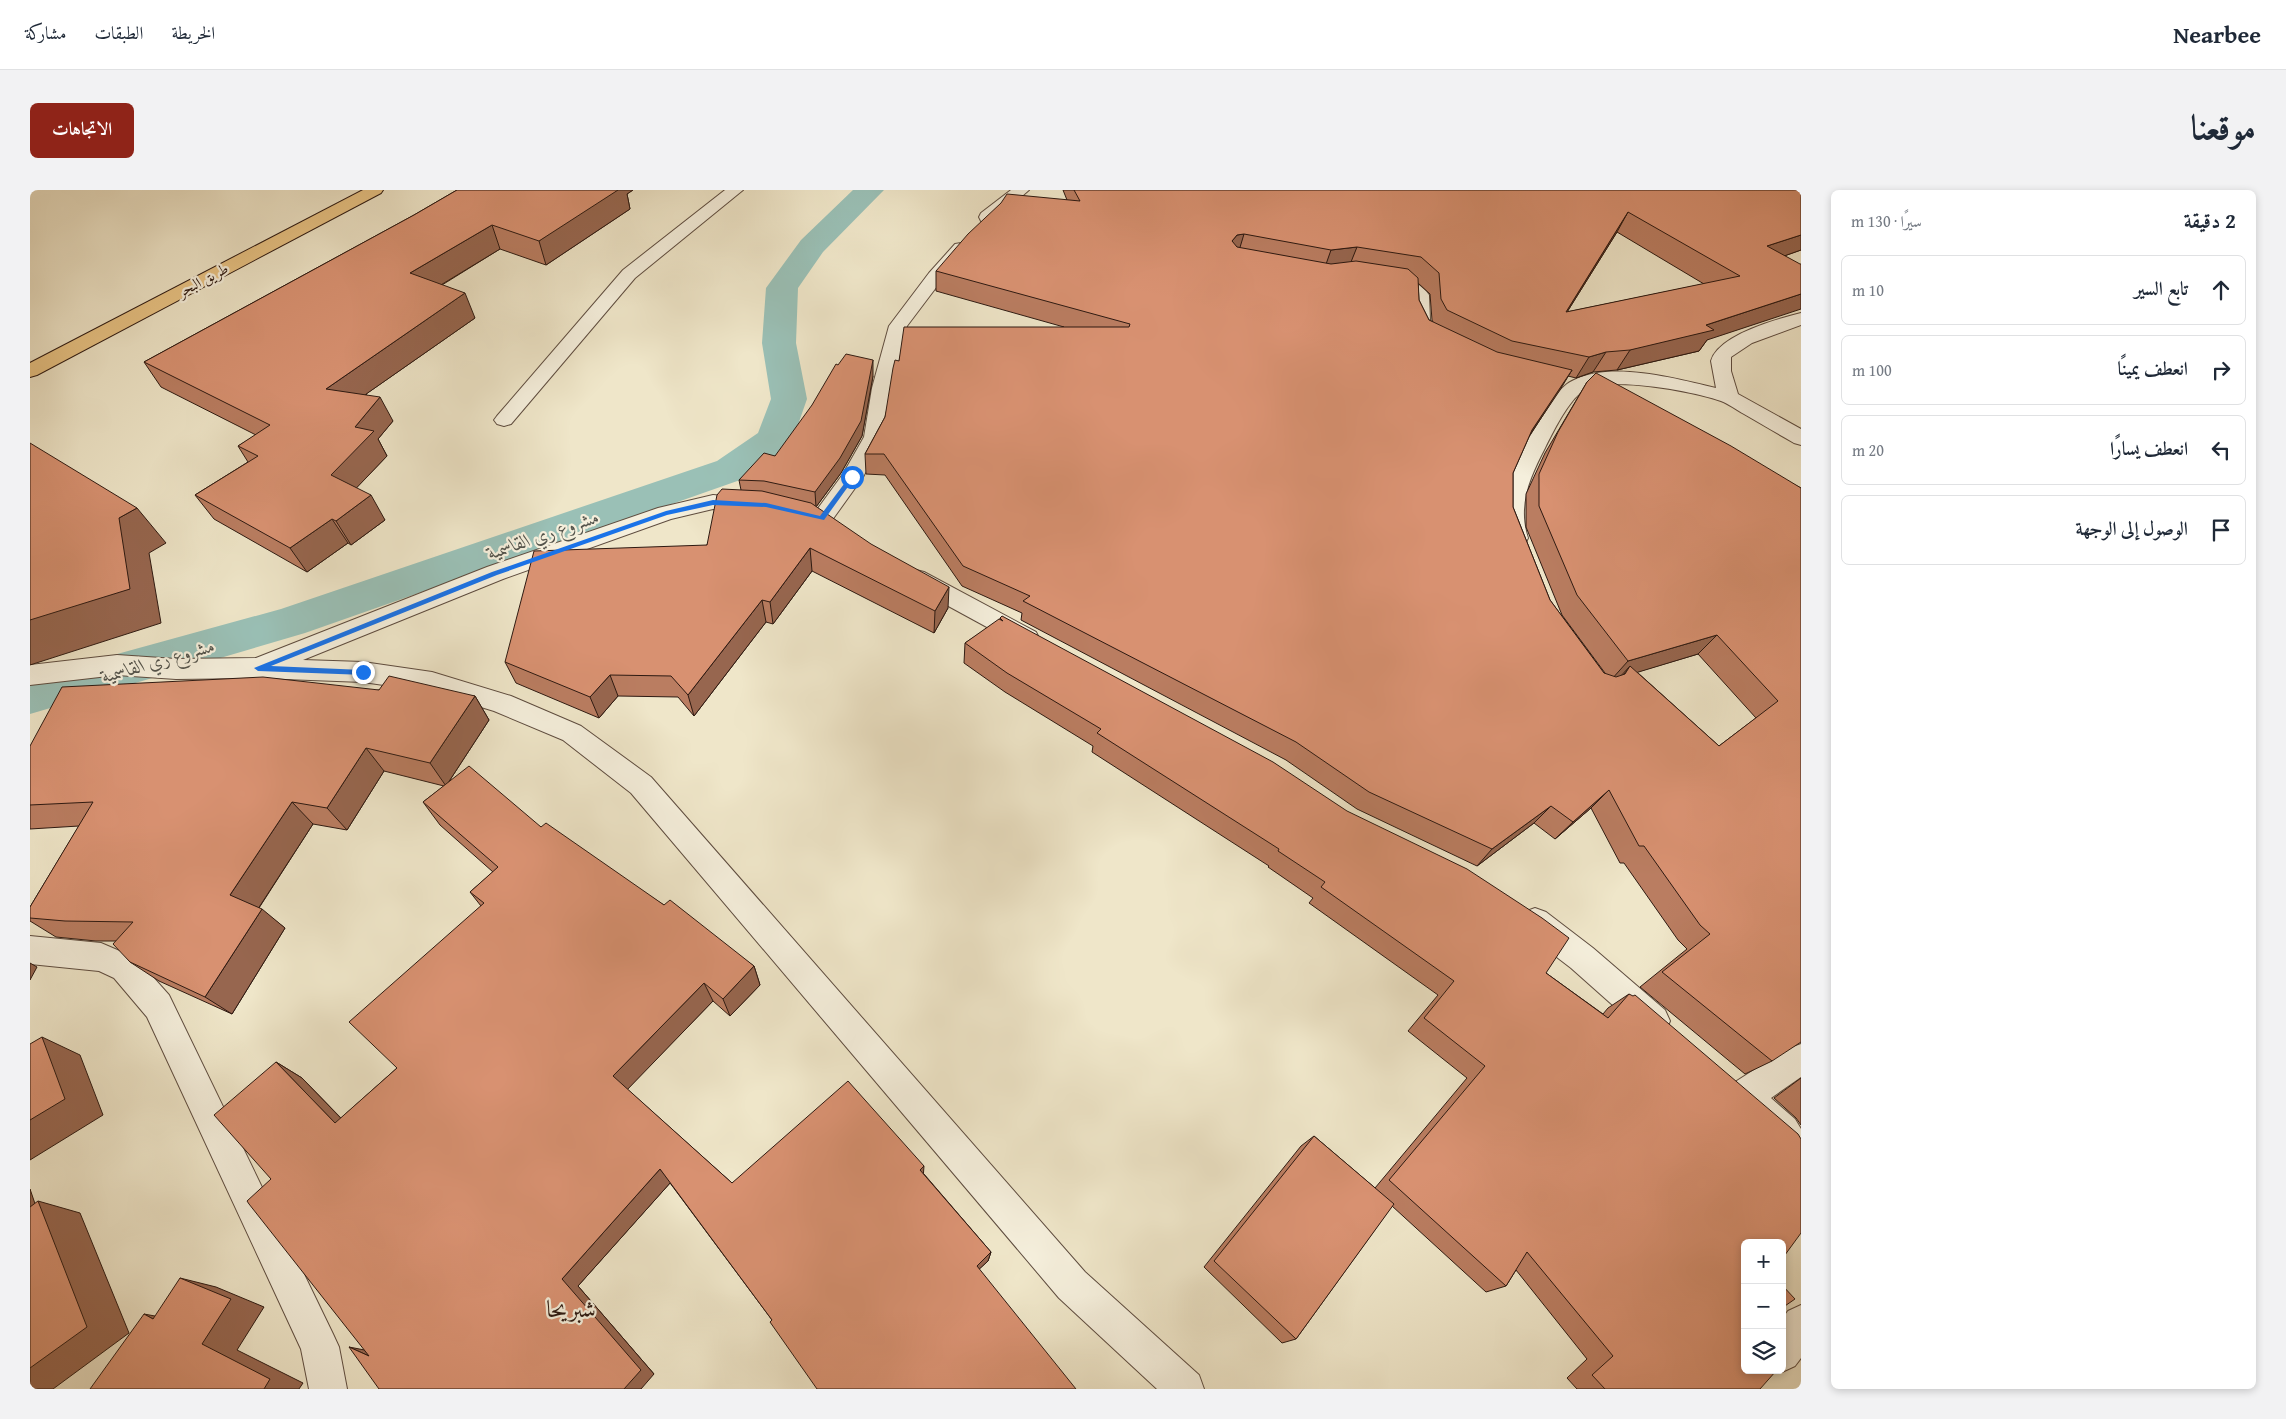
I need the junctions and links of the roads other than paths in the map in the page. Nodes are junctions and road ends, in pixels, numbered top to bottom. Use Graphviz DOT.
graph roads {
  1 [pos="376,190"];
  2 [pos="735,190"];
  3 [pos="1021,190"];
  4 [pos="1372,277"];
  5 [pos="1801,319"];
  6 [pos="1445,343"];
  7 [pos="30,371"];
  8 [pos="1729,398"];
  9 [pos="504,420"];
  10 [pos="1801,438"];
  11 [pos="775,507"];
  12 [pos="821,520"];
  13 [pos="1524,555"];
  14 [pos="899,569"];
  15 [pos="1048,650"];
  16 [pos="258,668"];
  17 [pos="30,675"];
  18 [pos="1516,907"];
  19 [pos="30,950"];
  20 [pos="1669,1035"];
  21 [pos="1801,1060"];
  22 [pos="1801,1163"];
  23 [pos="1801,1324"];
  24 [pos="1786,1347"];
  25 [pos="328,1389"];
  26 [pos="1184,1389"];
  1 -- 7 [label="highway, طريق البحر"];
  2 -- 9 [label="street"];
  3 -- 12 [label="street"];
  4 -- 6 [label="street"];
  5 -- 8 [label="street"];
  8 -- 10 [label="street"];
  8 -- 13 [label="street"];
  11 -- 16 [label="street"];
  14 -- 15 [label="street"];
  16 -- 17 [label="street"];
  16 -- 26 [label="street"];
  18 -- 20 [label="street"];
  19 -- 25 [label="street"];
  21 -- 22 [label="street"];
  23 -- 24 [label="street"];
}
